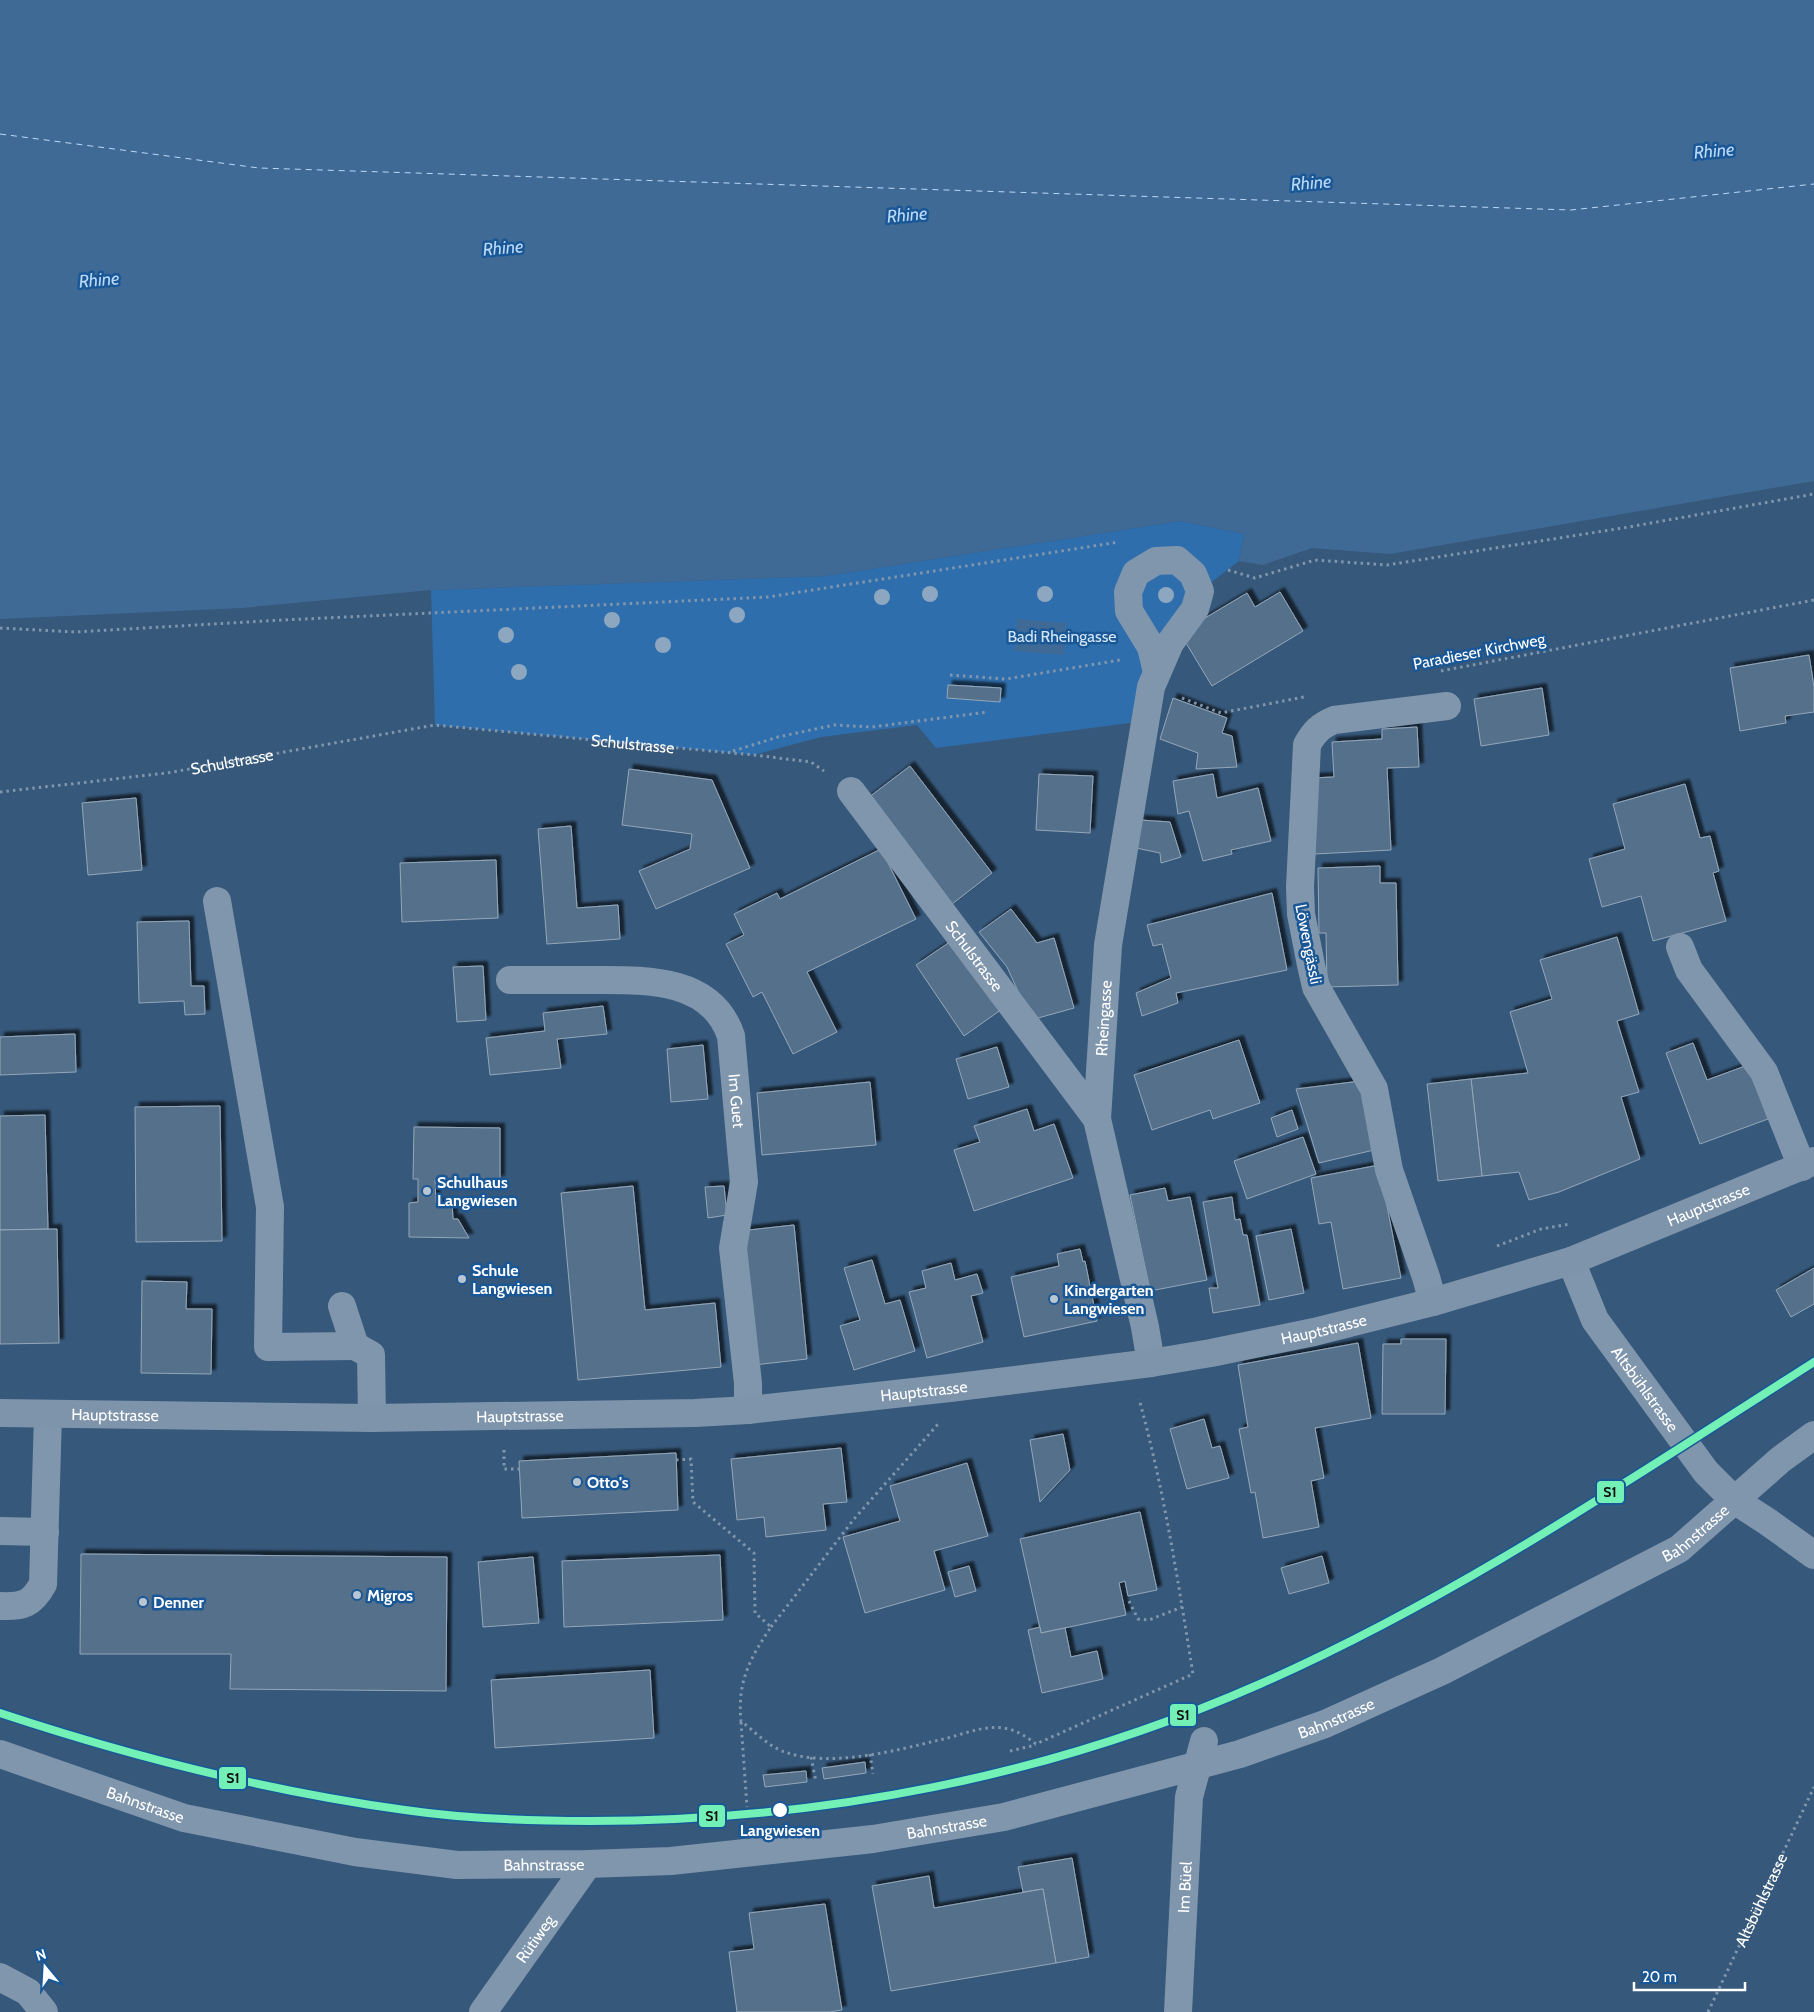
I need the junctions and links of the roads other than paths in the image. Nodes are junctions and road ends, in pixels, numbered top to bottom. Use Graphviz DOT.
graph roads {
  1 [pos="1154,671"];
  2 [pos="1447,706"];
  3 [pos="852,791"];
  4 [pos="217,901"];
  5 [pos="1680,946"];
  6 [pos="510,980"];
  7 [pos="1097,1119"];
  8 [pos="1808,1164"];
  9 [pos="1571,1260"];
  10 [pos="1433,1302"];
  11 [pos="342,1306"];
  12 [pos="356,1346"];
  13 [pos="1151,1363"];
  14 [pos="748,1410"];
  15 [pos="0,1413"];
  16 [pos="48,1415"];
  17 [pos="372,1418"];
  18 [pos="1814,1435"];
  19 [pos="1734,1500"];
  20 [pos="0,1530"];
  21 [pos="45,1532"];
  22 [pos="1814,1555"];
  23 [pos="0,1606"];
  24 [pos="1202,1753"];
  25 [pos="0,1754"];
  26 [pos="588,1864"];
  27 [pos="0,1978"];
  28 [pos="44,2012"];
  29 [pos="483,2012"];
  30 [pos="1178,2012"];
  1 -- 7 [label="street, Rheingasse"];
  2 -- 10 [label="street, Löwengässli"];
  3 -- 7 [label="street, Schulstrasse"];
  4 -- 12 [label="street"];
  5 -- 8 [label="street"];
  6 -- 14 [label="street, Im Guet"];
  7 -- 13 [label="street, Rheingasse"];
  8 -- 9 [label="main road, Hauptstrasse"];
  9 -- 10 [label="main road, Hauptstrasse"];
  9 -- 19 [label="street, Altsbühlstrasse"];
  10 -- 13 [label="main road, Hauptstrasse"];
  11 -- 12 [label="street"];
  12 -- 17 [label="street"];
  13 -- 14 [label="main road, Hauptstrasse"];
  14 -- 17 [label="main road, Hauptstrasse"];
  15 -- 16 [label="main road, Hauptstrasse"];
  16 -- 17 [label="main road, Hauptstrasse"];
  16 -- 21 [label="street"];
  18 -- 19 [label="street, Bahnstrasse"];
  19 -- 22 [label="street, Altsbühlstrasse"];
  19 -- 24 [label="street, Bahnstrasse"];
  20 -- 21 [label="street"];
  21 -- 23 [label="street"];
  24 -- 26 [label="street, Bahnstrasse"];
  24 -- 30 [label="street, Im Büel"];
  25 -- 26 [label="street, Bahnstrasse"];
  26 -- 29 [label="street, Rütiweg"];
  27 -- 28 [label="street"];
}
